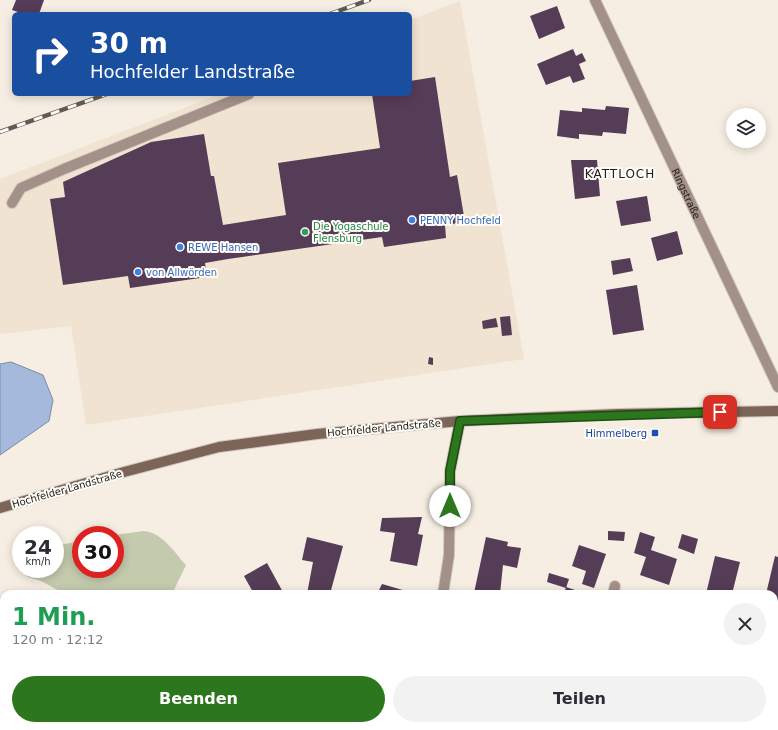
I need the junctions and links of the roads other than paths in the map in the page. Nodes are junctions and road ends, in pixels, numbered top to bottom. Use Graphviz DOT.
graph roads {
  1 [pos="595,0"];
  2 [pos="244,96"];
  3 [pos="12,202"];
  4 [pos="778,387"];
  5 [pos="778,410"];
  6 [pos="460,421"];
  7 [pos="0,508"];
  8 [pos="444,590"];
  1 -- 4 [label="street, Ringstraße"];
  2 -- 3 [label="street"];
  5 -- 6 [label="main road, Hochfelder Landstraße"];
  6 -- 7 [label="main road, Hochfelder Landstraße"];
  6 -- 8 [label="street"];
}
